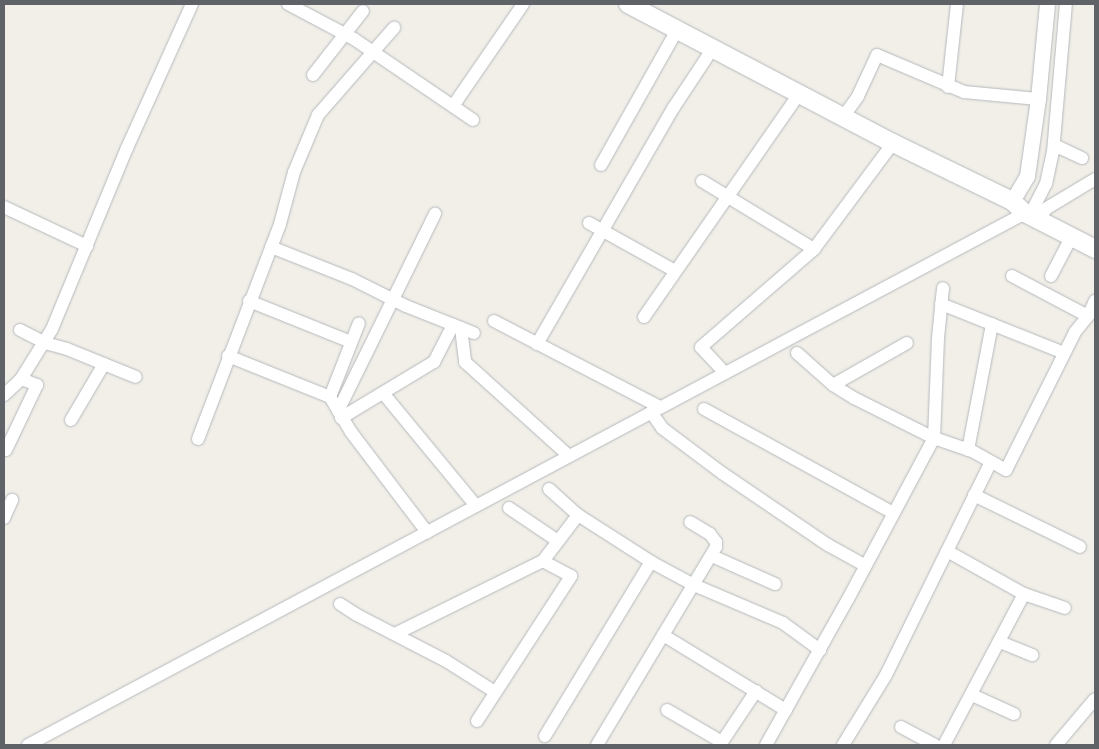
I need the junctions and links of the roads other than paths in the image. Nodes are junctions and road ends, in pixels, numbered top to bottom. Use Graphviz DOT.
graph roads {
  1 [pos="192,4"];
  2 [pos="288,4"];
  3 [pos="523,4"];
  4 [pos="628,4"];
  5 [pos="957,4"];
  6 [pos="1047,4"];
  7 [pos="1066,4"];
  8 [pos="363,11"];
  9 [pos="394,28"];
  10 [pos="677,30"];
  11 [pos="346,34"];
  12 [pos="713,48"];
  13 [pos="373,51"];
  14 [pos="313,75"];
  15 [pos="948,87"];
  16 [pos="799,94"];
  17 [pos="1038,99"];
  18 [pos="453,106"];
  19 [pos="843,116"];
  20 [pos="473,120"];
  21 [pos="893,143"];
  22 [pos="1054,145"];
  23 [pos="1082,158"];
  24 [pos="600,165"];
  25 [pos="1095,179"];
  26 [pos="702,181"];
  27 [pos="729,197"];
  28 [pos="4,208"];
  29 [pos="1026,212"];
  30 [pos="435,214"];
  31 [pos="589,223"];
  32 [pos="603,230"];
  33 [pos="1072,236"];
  34 [pos="87,246"];
  35 [pos="270,247"];
  36 [pos="814,249"];
  37 [pos="1095,249"];
  38 [pos="675,271"];
  39 [pos="1012,276"];
  40 [pos="1051,276"];
  41 [pos="943,288"];
  42 [pos="392,298"];
  43 [pos="249,301"];
  44 [pos="1095,301"];
  45 [pos="941,304"];
  46 [pos="1088,316"];
  47 [pos="644,317"];
  48 [pos="494,321"];
  49 [pos="359,323"];
  50 [pos="992,324"];
  51 [pos="457,326"];
  52 [pos="20,330"];
  53 [pos="474,333"];
  54 [pos="351,342"];
  55 [pos="44,343"];
  56 [pos="907,343"];
  57 [pos="537,344"];
  58 [pos="797,352"];
  59 [pos="1064,353"];
  60 [pos="228,356"];
  61 [pos="104,364"];
  62 [pos="725,373"];
  63 [pos="136,377"];
  64 [pos="21,379"];
  65 [pos="833,385"];
  66 [pos="383,393"];
  67 [pos="4,394"];
  68 [pos="330,397"];
  69 [pos="704,409"];
  70 [pos="656,410"];
  71 [pos="339,415"];
  72 [pos="72,420"];
  73 [pos="934,438"];
  74 [pos="198,439"];
  75 [pos="6,450"];
  76 [pos="968,450"];
  77 [pos="569,456"];
  78 [pos="991,462"];
  79 [pos="550,489"];
  80 [pos="974,495"];
  81 [pos="12,500"];
  82 [pos="476,506"];
  83 [pos="509,508"];
  84 [pos="893,513"];
  85 [pos="578,515"];
  86 [pos="4,518"];
  87 [pos="690,522"];
  88 [pos="427,532"];
  89 [pos="558,541"];
  90 [pos="1080,547"];
  91 [pos="947,551"];
  92 [pos="712,556"];
  93 [pos="543,560"];
  94 [pos="651,562"];
  95 [pos="866,566"];
  96 [pos="775,584"];
  97 [pos="694,585"];
  98 [pos="1024,594"];
  99 [pos="340,604"];
  100 [pos="1065,608"];
  101 [pos="395,634"];
  102 [pos="663,636"];
  103 [pos="1000,642"];
  104 [pos="820,650"];
  105 [pos="1033,655"];
  106 [pos="756,691"];
  107 [pos="495,692"];
  108 [pos="972,695"];
  109 [pos="1095,698"];
  110 [pos="666,710"];
  111 [pos="786,710"];
  112 [pos="1014,714"];
  113 [pos="477,721"];
  114 [pos="901,727"];
  115 [pos="545,736"];
  116 [pos="600,744"];
  117 [pos="721,744"];
  118 [pos="28,745"];
  119 [pos="766,745"];
  120 [pos="843,745"];
  121 [pos="935,745"];
  122 [pos="944,745"];
  123 [pos="1056,745"];
  1 -- 34 [label="street"];
  2 -- 11 [label="street"];
  3 -- 18 [label="street"];
  4 -- 10 [label="main road"];
  5 -- 15 [label="street"];
  6 -- 17 [label="street"];
  7 -- 22 [label="street"];
  8 -- 11 [label="street"];
  9 -- 13 [label="street"];
  10 -- 12 [label="main road"];
  10 -- 24 [label="street"];
  11 -- 13 [label="street"];
  11 -- 14 [label="street"];
  12 -- 16 [label="main road"];
  12 -- 32 [label="street"];
  13 -- 18 [label="street"];
  13 -- 35 [label="street"];
  15 -- 17 [label="street"];
  15 -- 19 [label="street"];
  16 -- 19 [label="main road"];
  16 -- 27 [label="street"];
  17 -- 29 [label="street"];
  18 -- 20 [label="street"];
  19 -- 21 [label="main road"];
  21 -- 29 [label="main road"];
  21 -- 36 [label="street"];
  22 -- 23 [label="street"];
  22 -- 29 [label="street"];
  25 -- 29 [label="street"];
  26 -- 27 [label="street"];
  27 -- 36 [label="street"];
  27 -- 38 [label="street"];
  28 -- 34 [label="street"];
  29 -- 33 [label="main road"];
  29 -- 62 [label="street"];
  30 -- 42 [label="street"];
  31 -- 32 [label="street"];
  32 -- 38 [label="street"];
  32 -- 57 [label="street"];
  33 -- 37 [label="main road"];
  33 -- 40 [label="street"];
  34 -- 55 [label="street"];
  35 -- 42 [label="street"];
  35 -- 43 [label="street"];
  36 -- 62 [label="street"];
  38 -- 47 [label="street"];
  39 -- 46 [label="street"];
  41 -- 45 [label="street"];
  42 -- 51 [label="street"];
  42 -- 71 [label="street"];
  43 -- 54 [label="street"];
  43 -- 60 [label="street"];
  44 -- 46 [label="street"];
  45 -- 50 [label="street"];
  45 -- 73 [label="street"];
  46 -- 59 [label="street"];
  48 -- 57 [label="street"];
  49 -- 54 [label="street"];
  50 -- 59 [label="street"];
  50 -- 76 [label="street"];
  51 -- 53 [label="street"];
  51 -- 66 [label="street"];
  51 -- 77 [label="street"];
  52 -- 55 [label="street"];
  54 -- 68 [label="street"];
  55 -- 61 [label="street"];
  55 -- 64 [label="street"];
  56 -- 65 [label="street"];
  57 -- 70 [label="street"];
  58 -- 65 [label="street"];
  59 -- 78 [label="street"];
  60 -- 68 [label="street"];
  60 -- 74 [label="street"];
  61 -- 63 [label="street"];
  61 -- 72 [label="street"];
  62 -- 70 [label="street"];
  64 -- 67 [label="street"];
  64 -- 75 [label="street"];
  65 -- 73 [label="street"];
  66 -- 71 [label="street"];
  66 -- 82 [label="street"];
  68 -- 71 [label="street"];
  69 -- 84 [label="street"];
  70 -- 77 [label="street"];
  70 -- 95 [label="street"];
  71 -- 88 [label="street"];
  73 -- 76 [label="street"];
  73 -- 84 [label="street"];
  76 -- 78 [label="street"];
  77 -- 82 [label="street"];
  78 -- 80 [label="street"];
  79 -- 85 [label="street"];
  80 -- 90 [label="street"];
  80 -- 91 [label="street"];
  81 -- 86 [label="street"];
  82 -- 88 [label="street"];
  83 -- 89 [label="street"];
  84 -- 95 [label="street"];
  85 -- 89 [label="street"];
  85 -- 94 [label="street"];
  87 -- 92 [label="street"];
  88 -- 118 [label="street"];
  89 -- 93 [label="street"];
  91 -- 98 [label="street"];
  91 -- 120 [label="street"];
  92 -- 96 [label="street"];
  92 -- 97 [label="street"];
  93 -- 101 [label="street"];
  93 -- 107 [label="street"];
  94 -- 97 [label="street"];
  94 -- 115 [label="street"];
  95 -- 104 [label="street"];
  97 -- 102 [label="street"];
  97 -- 104 [label="street"];
  98 -- 100 [label="street"];
  98 -- 103 [label="street"];
  99 -- 101 [label="street"];
  101 -- 107 [label="street"];
  102 -- 106 [label="street"];
  102 -- 116 [label="street"];
  103 -- 105 [label="street"];
  103 -- 108 [label="street"];
  104 -- 111 [label="street"];
  106 -- 111 [label="street"];
  106 -- 117 [label="street"];
  107 -- 113 [label="street"];
  108 -- 112 [label="street"];
  108 -- 122 [label="street"];
  109 -- 123 [label="street"];
  110 -- 117 [label="street"];
  111 -- 119 [label="street"];
  114 -- 121 [label="street"];
}
